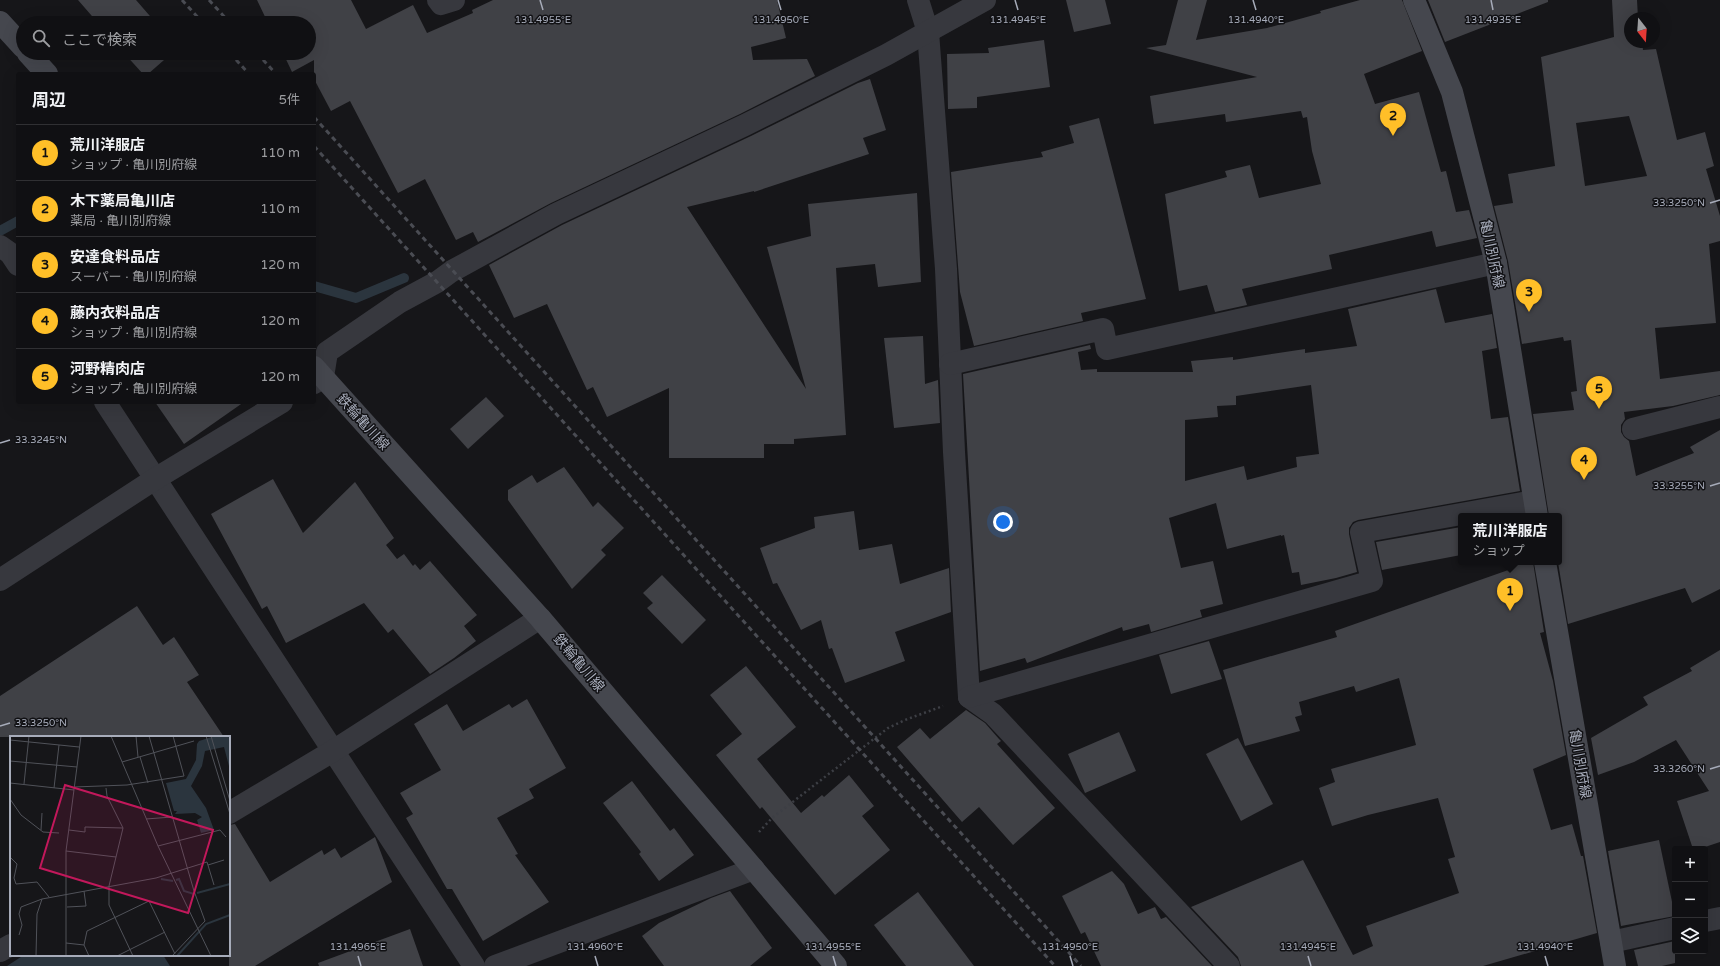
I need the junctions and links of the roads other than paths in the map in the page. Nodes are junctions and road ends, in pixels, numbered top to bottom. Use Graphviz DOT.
graph roads {
  1 [pos="438,0"];
  2 [pos="454,0"];
  3 [pos="918,0"];
  4 [pos="985,0"];
  5 [pos="1414,0"];
  6 [pos="0,22"];
  7 [pos="928,32"];
  8 [pos="16,40"];
  9 [pos="34,60"];
  10 [pos="45,72"];
  11 [pos="0,246"];
  12 [pos="16,262"];
  13 [pos="1496,263"];
  14 [pos="950,364"];
  15 [pos="317,376"];
  16 [pos="106,404"];
  17 [pos="279,404"];
  18 [pos="1720,407"];
  19 [pos="1633,429"];
  20 [pos="155,479"];
  21 [pos="1536,508"];
  22 [pos="1500,513"];
  23 [pos="1458,519"];
  24 [pos="1546,565"];
  25 [pos="0,580"];
  26 [pos="540,618"];
  27 [pos="969,697"];
  28 [pos="333,751"];
  29 [pos="230,812"];
  30 [pos="754,869"];
  31 [pos="1720,918"];
  32 [pos="1708,920"];
  33 [pos="1672,929"];
  34 [pos="1611,942"];
  35 [pos="10,946"];
  36 [pos="0,951"];
  37 [pos="474,966"];
  38 [pos="495,966"];
  39 [pos="836,966"];
  40 [pos="1229,966"];
  41 [pos="1615,966"];
  1 -- 2 [label="street"];
  3 -- 7 [label="street"];
  4 -- 7 [label="street"];
  5 -- 13 [label="main road, 亀川別府線"];
  6 -- 8 [label="main road"];
  7 -- 14 [label="street"];
  7 -- 15 [label="street"];
  9 -- 10 [label="main road"];
  11 -- 12 [label="street"];
  13 -- 14 [label="street"];
  13 -- 21 [label="main road, 亀川別府線"];
  14 -- 27 [label="street"];
  15 -- 26 [label="main road, 鉄輪亀川線"];
  16 -- 20 [label="street"];
  17 -- 20 [label="street"];
  18 -- 19 [label="street"];
  20 -- 25 [label="street"];
  20 -- 28 [label="street"];
  21 -- 22 [label="street"];
  23 -- 27 [label="street"];
  24 -- 34 [label="main road, 亀川別府線"];
  26 -- 28 [label="street"];
  26 -- 30 [label="main road, 鉄輪亀川線"];
  27 -- 40 [label="street"];
  28 -- 29 [label="street"];
  28 -- 37 [label="street"];
  30 -- 38 [label="street"];
  30 -- 39 [label="main road, 鉄輪亀川線"];
  31 -- 32 [label="street"];
  33 -- 34 [label="street"];
  34 -- 41 [label="main road, 亀川別府線"];
  35 -- 36 [label="street"];
}
